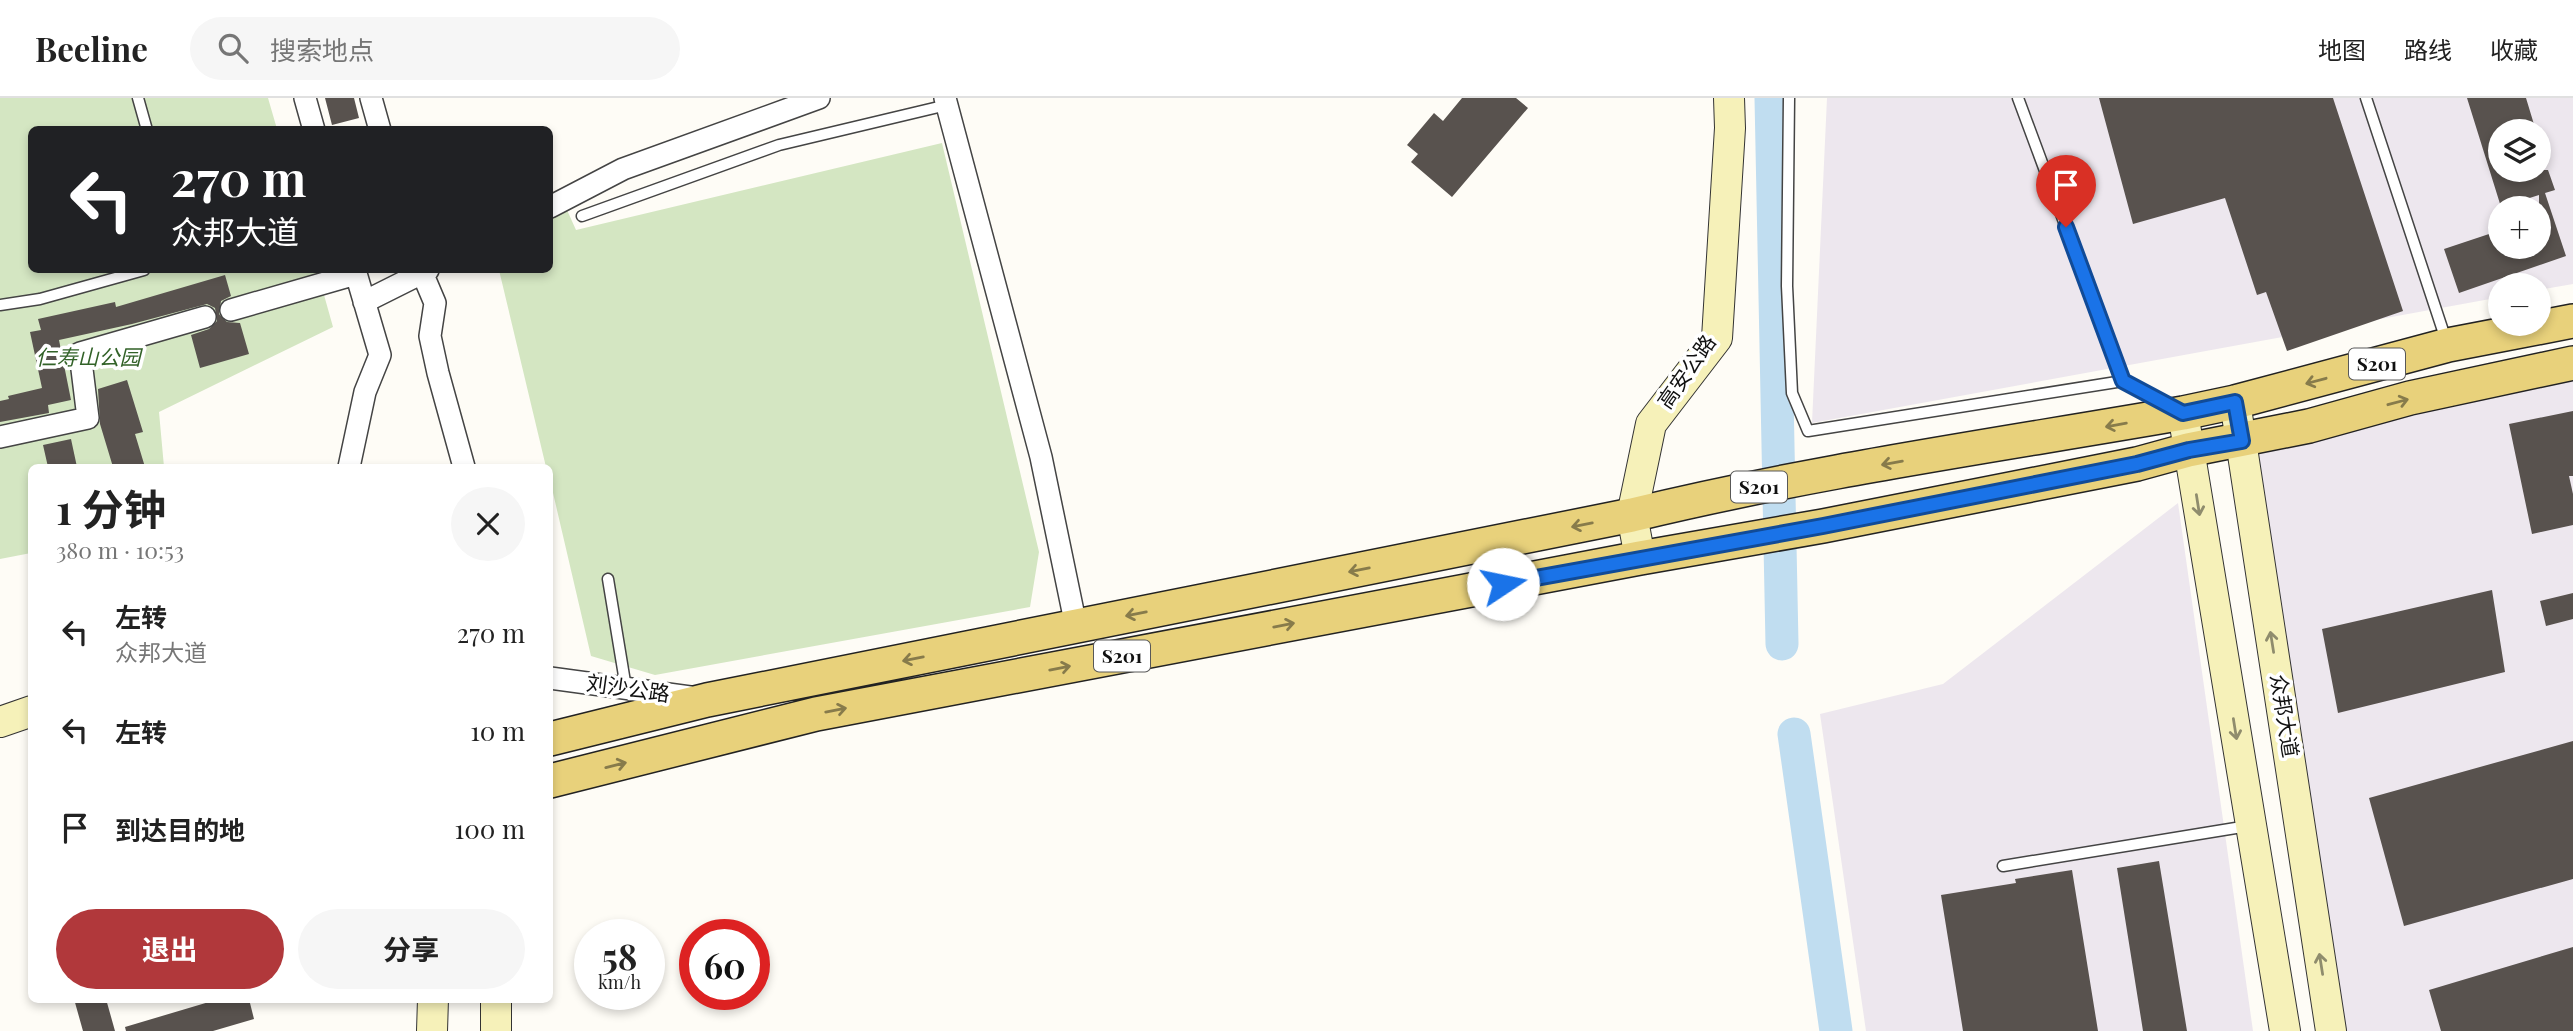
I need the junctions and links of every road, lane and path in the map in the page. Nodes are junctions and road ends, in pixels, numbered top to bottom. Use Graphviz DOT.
graph roads {
  1 [pos="138,98"];
  2 [pos="305,98"];
  3 [pos="371,98"];
  4 [pos="819,98"];
  5 [pos="1729,98"];
  6 [pos="1789,98"];
  7 [pos="2018,98"];
  8 [pos="2366,98"];
  9 [pos="946,101"];
  10 [pos="146,126"];
  11 [pos="313,126"];
  12 [pos="379,126"];
  13 [pos="553,205"];
  14 [pos="582,216"];
  15 [pos="133,273"];
  16 [pos="352,273"];
  17 [pos="355,273"];
  18 [pos="419,273"];
  19 [pos="424,273"];
  20 [pos="364,302"];
  21 [pos="0,304"];
  22 [pos="231,310"];
  23 [pos="205,317"];
  24 [pos="2573,321"];
  25 [pos="2448,345"];
  26 [pos="2573,363"];
  27 [pos="2123,381"];
  28 [pos="2235,402"];
  29 [pos="2183,413"];
  30 [pos="0,437"];
  31 [pos="2242,441"];
  32 [pos="2189,450"];
  33 [pos="350,464"];
  34 [pos="463,464"];
  35 [pos="1632,515"];
  36 [pos="1640,558"];
  37 [pos="608,579"];
  38 [pos="1076,626"];
  39 [pos="553,678"];
  40 [pos="626,688"];
  41 [pos="707,699"];
  42 [pos="28,712"];
  43 [pos="0,722"];
  44 [pos="553,738"];
  45 [pos="553,781"];
  46 [pos="2251,825"];
  47 [pos="2003,866"];
  48 [pos="433,1003"];
  49 [pos="496,1003"];
  50 [pos="432,1031"];
  51 [pos="496,1031"];
  52 [pos="2285,1031"];
  53 [pos="2331,1031"];
  1 -- 10 [label="lane"];
  2 -- 11 [label="street"];
  3 -- 12 [label="street"];
  4 -- 13 [label="street"];
  5 -- 35 [label="main road, 高安公路"];
  6 -- 27 [label="lane"];
  7 -- 27 [label="lane"];
  8 -- 25 [label="lane"];
  9 -- 14 [label="lane"];
  9 -- 38 [label="street"];
  15 -- 21 [label="lane"];
  16 -- 22 [label="street"];
  17 -- 20 [label="street"];
  18 -- 20 [label="street"];
  19 -- 34 [label="street"];
  20 -- 33 [label="street"];
  23 -- 30 [label="street"];
  24 -- 25 [label="main road, S201"];
  25 -- 28 [label="main road, S201, one-way"];
  31 -- 26 [label="main road, S201, one-way"];
  27 -- 29 [label="lane"];
  28 -- 29 [label="main road, S201"];
  28 -- 31 [label="main road, 众邦大道"];
  29 -- 32 [label="main road"];
  29 -- 35 [label="main road, S201, one-way"];
  31 -- 32 [label="main road, S201"];
  53 -- 31 [label="main road, 众邦大道, one-way"];
  32 -- 36 [label="main road, S201"];
  32 -- 46 [label="main road, one-way"];
  35 -- 36 [label="main road, 高安公路"];
  35 -- 38 [label="main road, S201, one-way"];
  45 -- 36 [label="main road, S201, one-way"];
  37 -- 40 [label="lane"];
  38 -- 41 [label="main road, S201, one-way"];
  39 -- 40 [label="street, 刘沙公路 / S201"];
  40 -- 41 [label="street, 刘沙公路 / S201"];
  41 -- 44 [label="main road, S201"];
  42 -- 43 [label="main road"];
  46 -- 47 [label="lane"];
  46 -- 52 [label="main road"];
  48 -- 50 [label="main road"];
  49 -- 51 [label="main road"];
}
